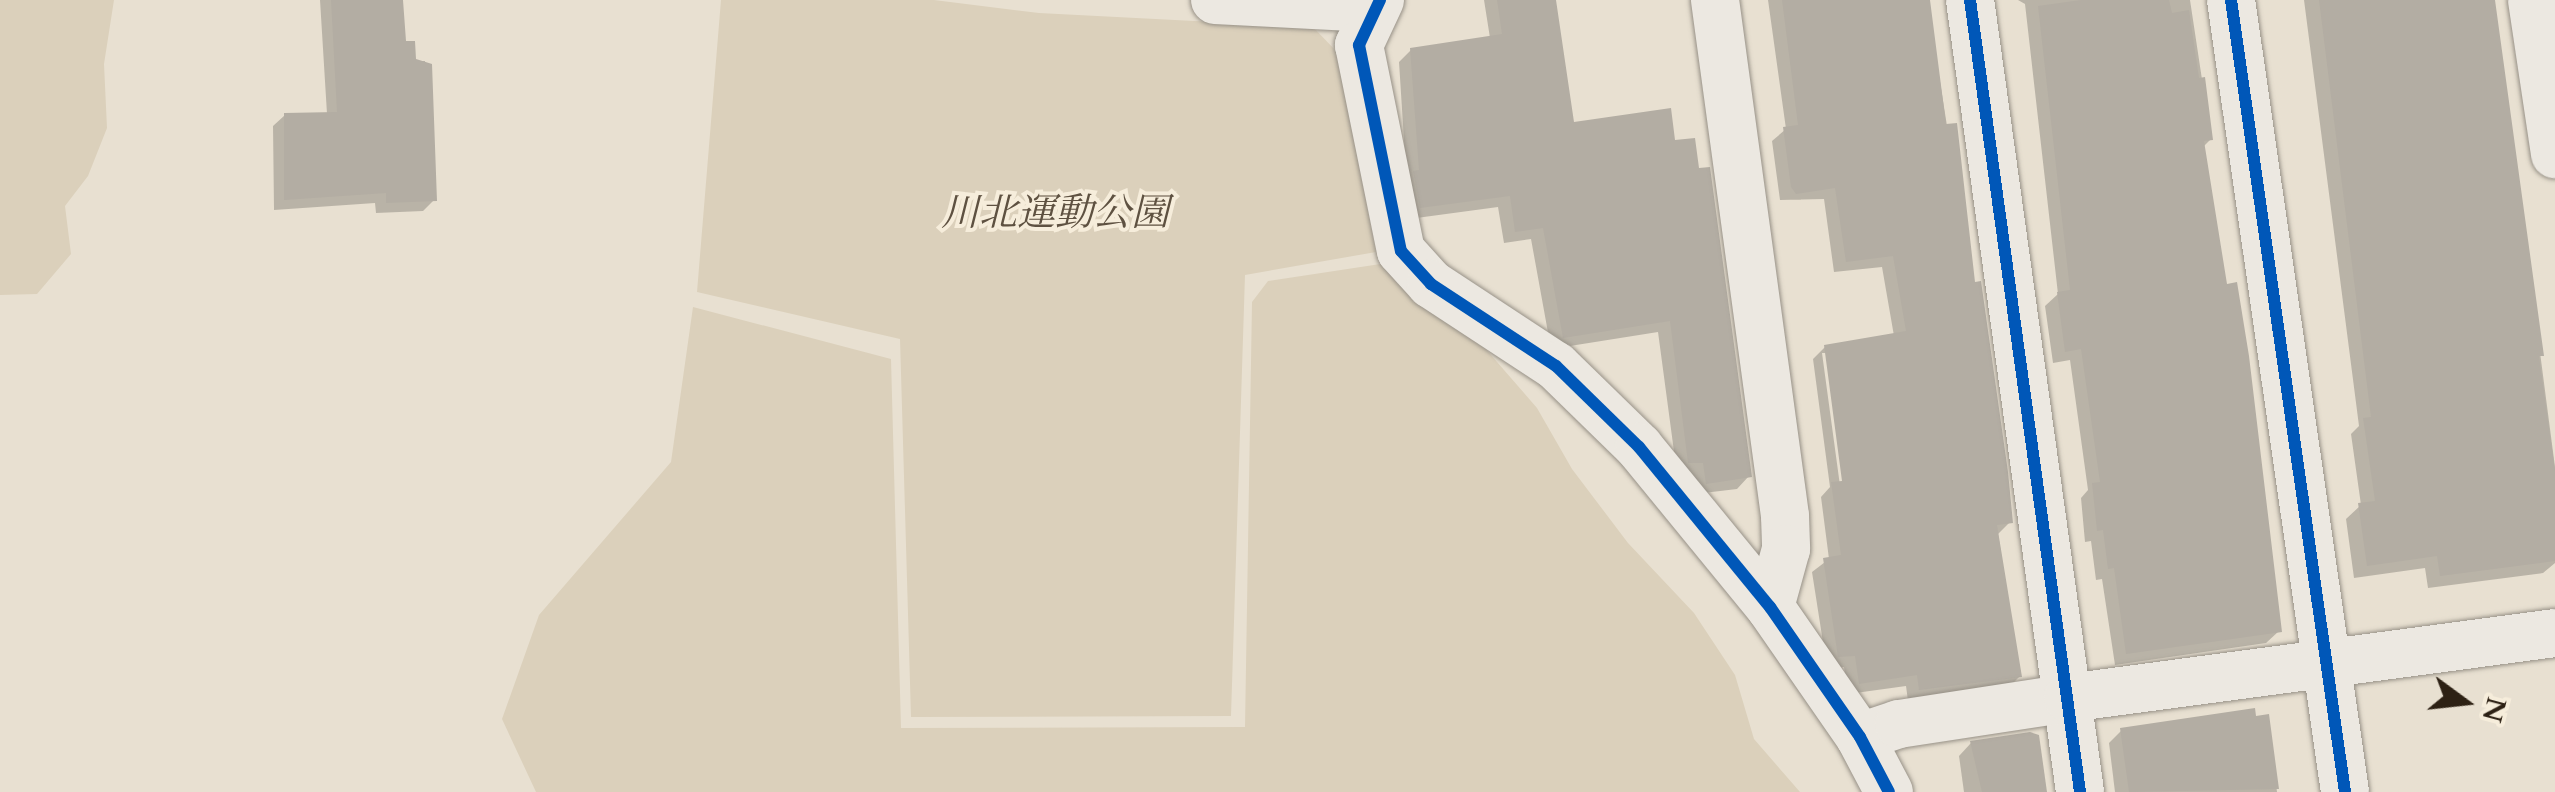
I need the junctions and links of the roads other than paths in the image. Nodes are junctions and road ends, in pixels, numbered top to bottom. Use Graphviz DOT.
graph roads {
  1 [pos="1215,0"];
  2 [pos="1715,0"];
  3 [pos="1970,0"];
  4 [pos="2231,0"];
  5 [pos="2532,0"];
  6 [pos="1376,4"];
  7 [pos="2555,154"];
  8 [pos="1770,608"];
  9 [pos="2555,634"];
  10 [pos="2326,661"];
  11 [pos="2068,698"];
  12 [pos="1860,737"];
  13 [pos="1889,792"];
  14 [pos="2080,792"];
  15 [pos="2345,792"];
  1 -- 6 [label="street"];
  2 -- 8 [label="street"];
  3 -- 11 [label="street"];
  4 -- 10 [label="street"];
  5 -- 7 [label="street"];
  6 -- 8 [label="street"];
  8 -- 12 [label="street"];
  9 -- 10 [label="street"];
  10 -- 11 [label="street"];
  10 -- 15 [label="street"];
  11 -- 12 [label="street"];
  11 -- 14 [label="street"];
  12 -- 13 [label="street"];
}
